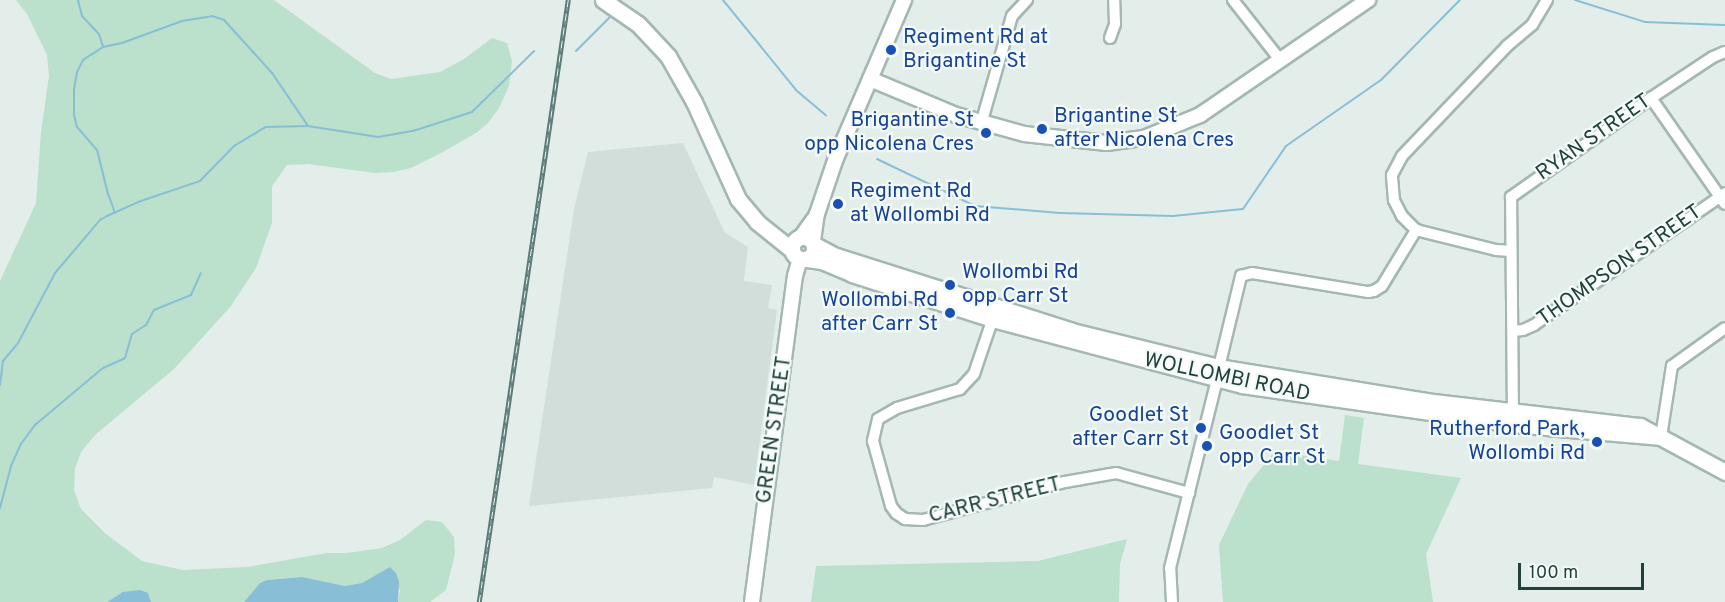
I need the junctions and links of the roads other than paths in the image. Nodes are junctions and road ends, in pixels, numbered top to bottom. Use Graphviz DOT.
graph roads {
  1 [pos="603,0"];
  2 [pos="904,0"];
  3 [pos="1027,0"];
  4 [pos="1114,0"];
  5 [pos="1233,0"];
  6 [pos="1368,0"];
  7 [pos="1547,0"];
  8 [pos="1110,38"];
  9 [pos="1725,52"];
  10 [pos="1281,61"];
  11 [pos="870,79"];
  12 [pos="1652,98"];
  13 [pos="981,124"];
  14 [pos="1723,198"];
  15 [pos="1416,230"];
  16 [pos="803,247"];
  17 [pos="1511,252"];
  18 [pos="994,314"];
  19 [pos="1725,327"];
  20 [pos="1513,331"];
  21 [pos="1218,373"];
  22 [pos="1513,418"];
  23 [pos="1661,437"];
  24 [pos="1705,462"];
  25 [pos="1725,462"];
  26 [pos="1725,472"];
  27 [pos="1189,493"];
  28 [pos="752,602"];
  29 [pos="1172,602"];
  1 -- 16 [label="main road, WOLLOMBI ROAD"];
  2 -- 11 [label="street"];
  3 -- 13 [label="street"];
  4 -- 8 [label="street"];
  5 -- 10 [label="street"];
  6 -- 10 [label="street"];
  7 -- 15 [label="street"];
  9 -- 12 [label="street, RYAN STREET"];
  10 -- 13 [label="street"];
  11 -- 13 [label="street"];
  11 -- 16 [label="street"];
  12 -- 14 [label="street"];
  12 -- 17 [label="street, RYAN STREET"];
  14 -- 20 [label="street, THOMPSON STREET"];
  15 -- 17 [label="street"];
  15 -- 21 [label="street"];
  16 -- 18 [label="main road, WOLLOMBI ROAD"];
  16 -- 28 [label="street, GREEN STREET"];
  17 -- 20 [label="street"];
  18 -- 21 [label="main road, WOLLOMBI ROAD"];
  18 -- 27 [label="street, CARR STREET"];
  19 -- 23 [label="street"];
  20 -- 22 [label="street"];
  21 -- 22 [label="main road, WOLLOMBI ROAD"];
  21 -- 27 [label="street"];
  22 -- 23 [label="main road, WOLLOMBI ROAD"];
  23 -- 24 [label="main road, WOLLOMBI ROAD"];
  24 -- 25 [label="main road"];
  24 -- 26 [label="main road, WOLLOMBI ROAD"];
  27 -- 29 [label="street"];
}
